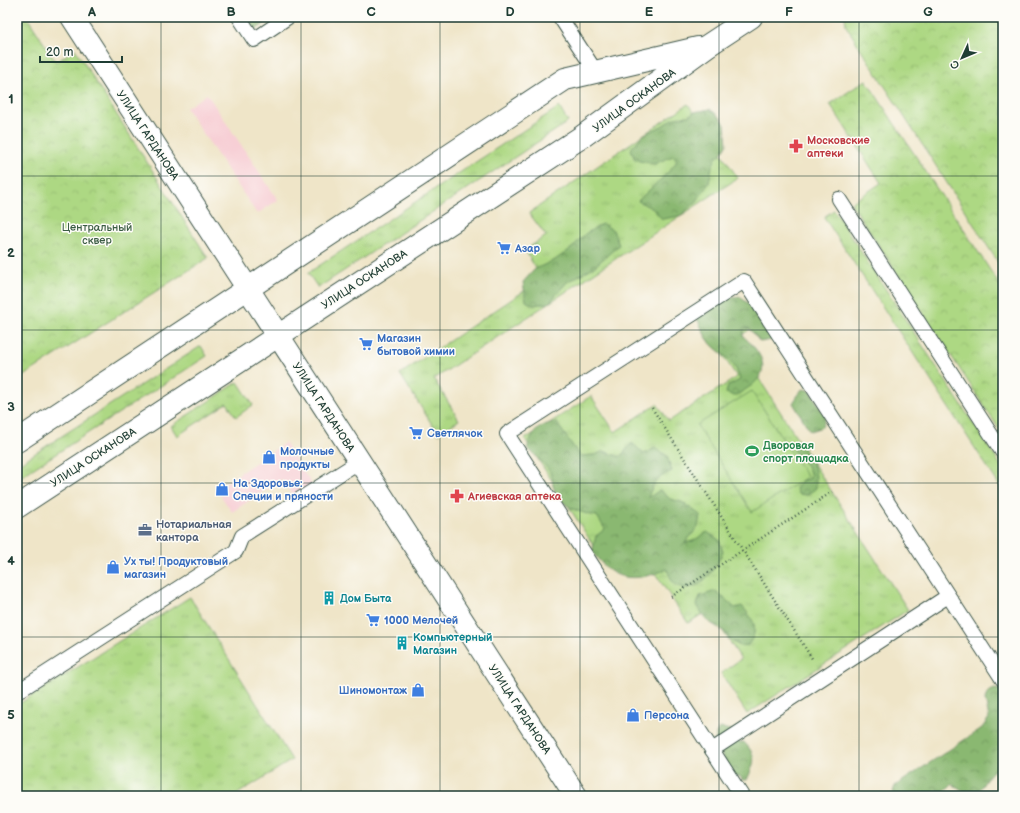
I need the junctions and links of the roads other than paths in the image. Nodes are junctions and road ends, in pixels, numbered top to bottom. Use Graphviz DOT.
graph roads {
  1 [pos="72,17"];
  2 [pos="239,17"];
  3 [pos="288,17"];
  4 [pos="560,17"];
  5 [pos="751,17"];
  6 [pos="707,46"];
  7 [pos="596,72"];
  8 [pos="839,200"];
  9 [pos="248,289"];
  10 [pos="278,336"];
  11 [pos="17,441"];
  12 [pos="1003,453"];
  13 [pos="360,461"];
  14 [pos="17,507"];
  15 [pos="948,596"];
  16 [pos="1003,680"];
  17 [pos="17,692"];
  18 [pos="712,750"];
  19 [pos="576,796"];
  20 [pos="742,796"];
  1 -- 9 [label="street, УЛИЦА ГАРДАНОВА"];
  2 -- 3 [label="lane"];
  4 -- 7 [label="lane"];
  5 -- 6 [label="street, УЛИЦА ОСКАНОВА"];
  6 -- 7 [label="street, УЛИЦА ОСКАНОВА"];
  6 -- 10 [label="street, УЛИЦА ОСКАНОВА"];
  7 -- 9 [label="street, УЛИЦА ОСКАНОВА"];
  8 -- 12 [label="lane"];
  9 -- 10 [label="street, УЛИЦА ГАРДАНОВА"];
  9 -- 11 [label="street, УЛИЦА ОСКАНОВА"];
  10 -- 13 [label="street, УЛИЦА ГАРДАНОВА"];
  10 -- 14 [label="street, УЛИЦА ОСКАНОВА"];
  13 -- 17 [label="lane"];
  13 -- 19 [label="street, УЛИЦА ГАРДАНОВА"];
  15 -- 16 [label="lane"];
  15 -- 18 [label="lane"];
  15 -- 18 [label="lane"];
  18 -- 20 [label="lane"];
}
